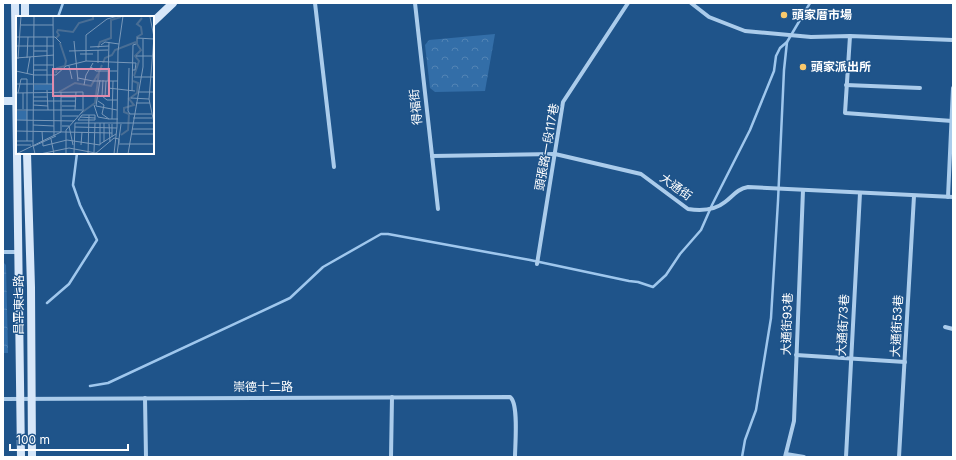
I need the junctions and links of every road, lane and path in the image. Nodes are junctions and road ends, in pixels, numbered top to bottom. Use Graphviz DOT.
graph roads {
  1 [pos="15,3"];
  2 [pos="25,3"];
  3 [pos="173,3"];
  4 [pos="315,3"];
  5 [pos="415,3"];
  6 [pos="628,3"];
  7 [pos="692,3"];
  8 [pos="25,16"];
  9 [pos="154,21"];
  10 [pos="850,36"];
  11 [pos="953,40"];
  12 [pos="846,86"];
  13 [pos="920,88"];
  14 [pos="953,88"];
  15 [pos="16,101"];
  16 [pos="3,102"];
  17 [pos="952,121"];
  18 [pos="17,154"];
  19 [pos="27,154"];
  20 [pos="555,154"];
  21 [pos="432,156"];
  22 [pos="334,167"];
  23 [pos="803,190"];
  24 [pos="860,193"];
  25 [pos="914,196"];
  26 [pos="951,197"];
  27 [pos="438,209"];
  28 [pos="3,252"];
  29 [pos="18,252"];
  30 [pos="537,264"];
  31 [pos="945,327"];
  32 [pos="953,329"];
  33 [pos="796,355"];
  34 [pos="851,359"];
  35 [pos="905,362"];
  36 [pos="392,397"];
  37 [pos="146,398"];
  38 [pos="20,399"];
  39 [pos="3,400"];
  40 [pos="31,400"];
  41 [pos="786,456"];
  42 [pos="21,457"];
  43 [pos="32,457"];
  44 [pos="146,457"];
  45 [pos="391,457"];
  46 [pos="515,457"];
  47 [pos="804,457"];
  48 [pos="846,457"];
  49 [pos="899,457"];
  1 -- 15 [label="street, 昌平東七路"];
  2 -- 8 [label="street"];
  3 -- 9 [label="street"];
  4 -- 22 [label="street"];
  5 -- 21 [label="street, 得福街"];
  6 -- 20 [label="street, 頭張路一段117巷"];
  7 -- 10 [label="street"];
  10 -- 11 [label="street"];
  10 -- 12 [label="street"];
  12 -- 13 [label="street"];
  12 -- 17 [label="street"];
  14 -- 17 [label="street"];
  15 -- 16 [label="street"];
  17 -- 26 [label="street"];
  18 -- 29 [label="street, 昌平東七路"];
  19 -- 40 [label="street, 昌平東七路"];
  20 -- 21 [label="street, 大通街"];
  20 -- 23 [label="street, 大通街"];
  20 -- 30 [label="street, 頭張路一段117巷"];
  21 -- 27 [label="street, 得福街"];
  23 -- 24 [label="street, 大通街"];
  23 -- 33 [label="street, 大通街93巷"];
  24 -- 25 [label="street, 大通街"];
  24 -- 34 [label="street, 大通街73巷"];
  25 -- 26 [label="street, 大通街"];
  25 -- 35 [label="street, 大通街53巷"];
  28 -- 29 [label="street"];
  29 -- 38 [label="street, 昌平東七路"];
  31 -- 32 [label="street"];
  33 -- 34 [label="street"];
  33 -- 41 [label="street, 大通街93巷"];
  34 -- 35 [label="street"];
  34 -- 48 [label="street, 大通街73巷"];
  35 -- 49 [label="street, 大通街53巷"];
  36 -- 37 [label="street, 崇德十二路"];
  36 -- 45 [label="street"];
  36 -- 46 [label="street, 崇德十二路"];
  37 -- 40 [label="street, 崇德十二路"];
  37 -- 44 [label="street"];
  38 -- 39 [label="street, 崇德十二路"];
  38 -- 40 [label="street, 崇德十二路"];
  38 -- 42 [label="street, 昌平東七路"];
  40 -- 43 [label="street, 昌平東七路"];
  41 -- 47 [label="street"];
}
